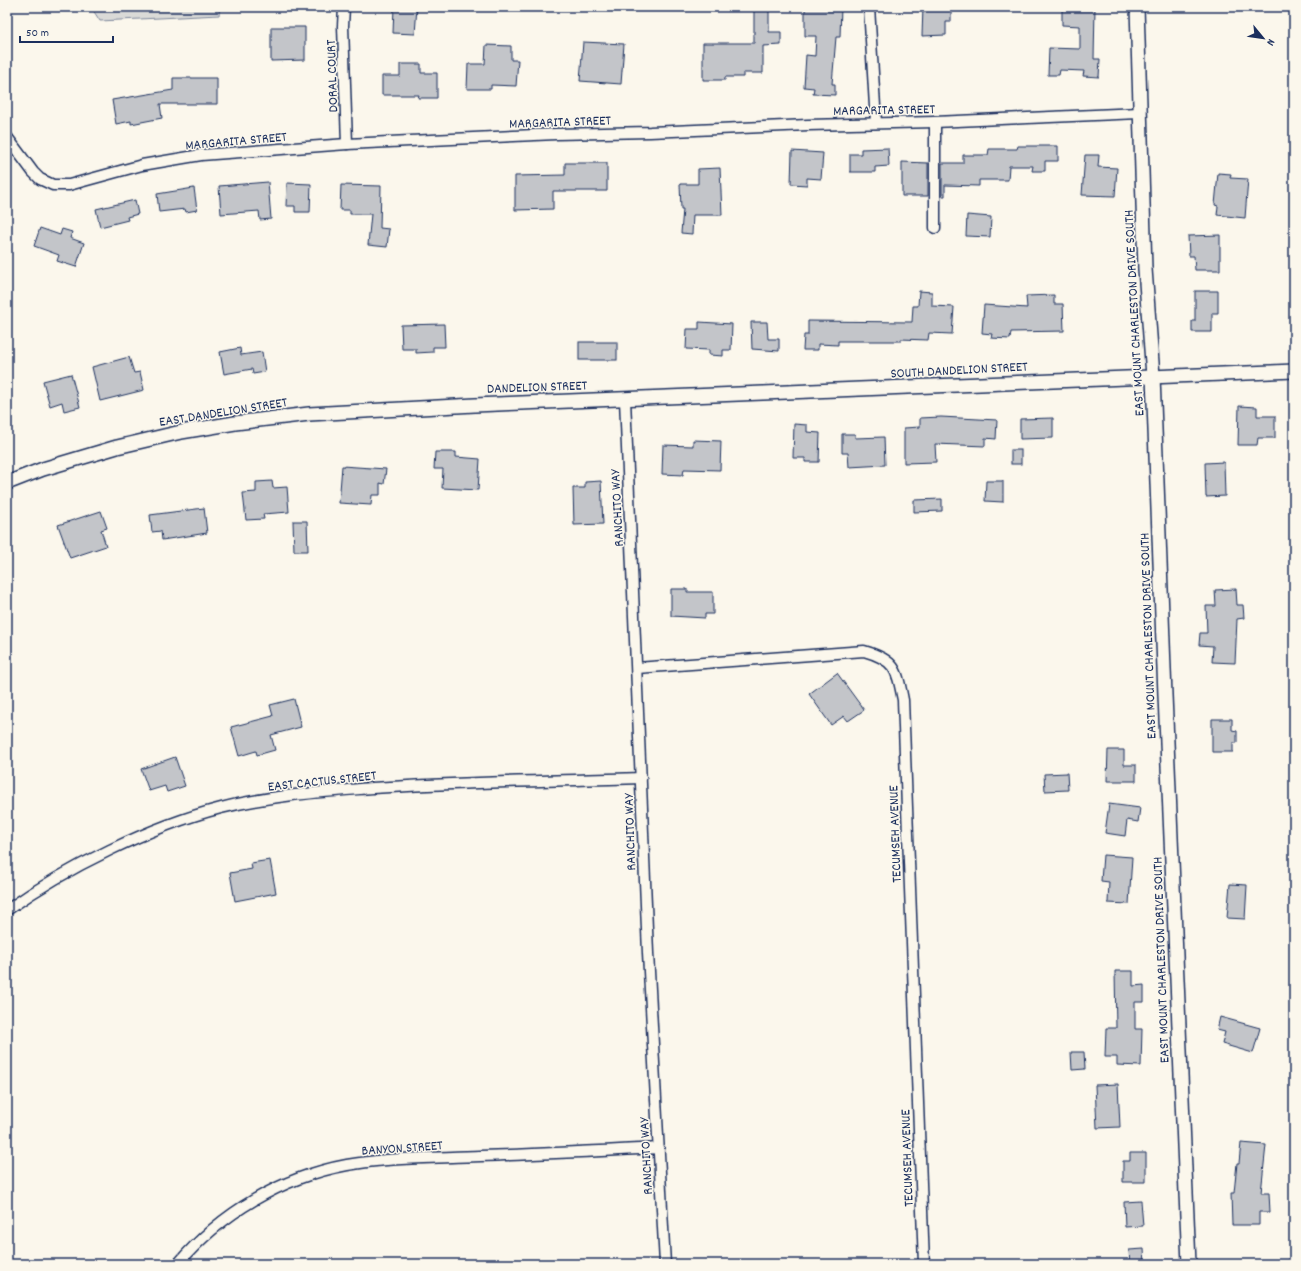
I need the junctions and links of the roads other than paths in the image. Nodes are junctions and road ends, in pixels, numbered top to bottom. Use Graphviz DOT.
graph roads {
  1 [pos="344,7"];
  2 [pos="869,7"];
  3 [pos="1137,7"];
  4 [pos="1140,113"];
  5 [pos="935,122"];
  6 [pos="876,123"];
  7 [pos="7,137"];
  8 [pos="348,144"];
  9 [pos="935,228"];
  10 [pos="1294,371"];
  11 [pos="1153,376"];
  12 [pos="625,399"];
  13 [pos="450,406"];
  14 [pos="7,482"];
  15 [pos="637,668"];
  16 [pos="641,778"];
  17 [pos="7,910"];
  18 [pos="659,1148"];
  19 [pos="178,1264"];
  20 [pos="665,1264"];
  21 [pos="924,1264"];
  22 [pos="1189,1264"];
  1 -- 8 [label="street, DORAL COURT"];
  2 -- 6 [label="street"];
  3 -- 4 [label="street, EAST MOUNT CHARLESTON DRIVE SOUTH"];
  4 -- 5 [label="street, MARGARITA STREET"];
  4 -- 11 [label="street, EAST MOUNT CHARLESTON DRIVE SOUTH"];
  5 -- 6 [label="street, MARGARITA STREET"];
  5 -- 9 [label="street"];
  6 -- 8 [label="street, MARGARITA STREET"];
  7 -- 8 [label="street, MARGARITA STREET"];
  10 -- 11 [label="street, SOUTH DANDELION STREET"];
  11 -- 12 [label="street, SOUTH DANDELION STREET"];
  11 -- 22 [label="street, EAST MOUNT CHARLESTON DRIVE SOUTH"];
  12 -- 13 [label="street, DANDELION STREET"];
  12 -- 15 [label="street, RANCHITO WAY"];
  13 -- 14 [label="street, EAST DANDELION STREET"];
  15 -- 16 [label="street, RANCHITO WAY"];
  15 -- 21 [label="street, TECUMSEH AVENUE"];
  16 -- 17 [label="street, EAST CACTUS STREET"];
  16 -- 18 [label="street, RANCHITO WAY"];
  18 -- 19 [label="street, BANYON STREET"];
  18 -- 20 [label="street, RANCHITO WAY"];
}
